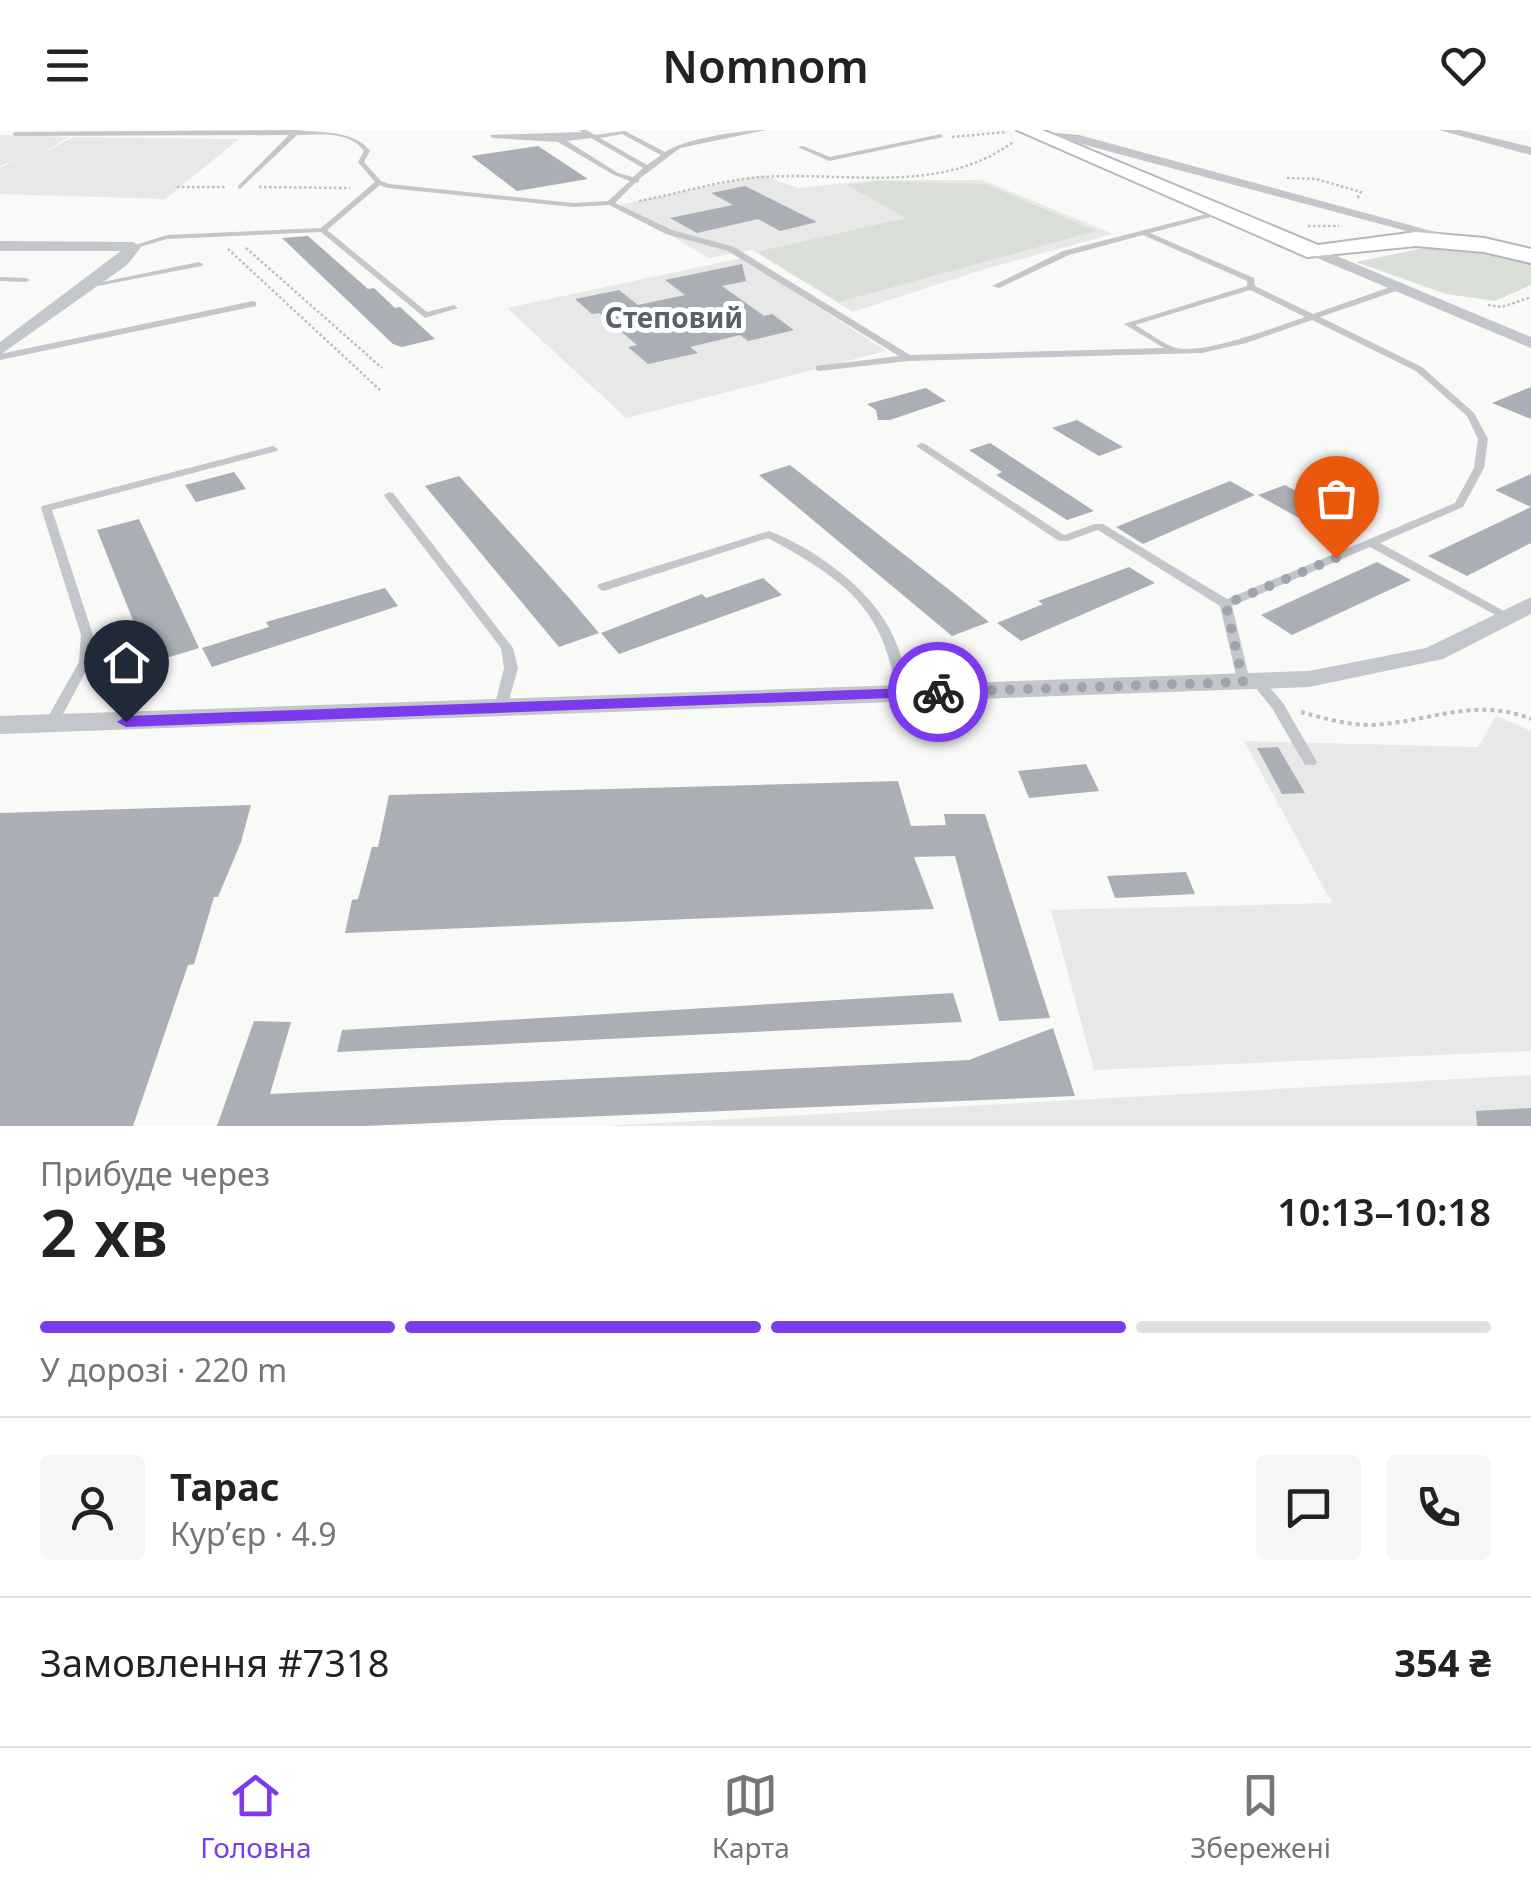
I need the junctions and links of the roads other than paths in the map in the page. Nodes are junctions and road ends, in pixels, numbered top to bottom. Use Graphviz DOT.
graph roads {
  1 [pos="271,130"];
  2 [pos="354,130"];
  3 [pos="763,130"];
  4 [pos="927,130"];
  5 [pos="1110,130"];
  6 [pos="1446,130"];
  7 [pos="18,132"];
  8 [pos="260,132"];
  9 [pos="296,132"];
  10 [pos="1023,132"];
  11 [pos="0,133"];
  12 [pos="589,134"];
  13 [pos="345,135"];
  14 [pos="1075,138"];
  15 [pos="556,139"];
  16 [pos="801,147"];
  17 [pos="1531,151"];
  18 [pos="665,155"];
  19 [pos="647,168"];
  20 [pos="379,182"];
  21 [pos="634,184"];
  22 [pos="240,187"];
  23 [pos="610,203"];
  24 [pos="1219,212"];
  25 [pos="323,230"];
  26 [pos="1145,233"];
  27 [pos="1472,244"];
  28 [pos="0,246"];
  29 [pos="132,247"];
  30 [pos="1315,252"];
  31 [pos="1531,256"];
  32 [pos="199,264"];
  33 [pos="0,280"];
  34 [pos="26,280"];
  35 [pos="88,286"];
  36 [pos="996,286"];
  37 [pos="1252,287"];
  38 [pos="1396,288"];
  39 [pos="252,304"];
  40 [pos="454,308"];
  41 [pos="1315,315"];
  42 [pos="1531,343"];
  43 [pos="1176,351"];
  44 [pos="0,353"];
  45 [pos="908,358"];
  46 [pos="819,368"];
  47 [pos="921,446"];
  48 [pos="273,449"];
  49 [pos="389,495"];
  50 [pos="1372,543"];
  51 [pos="603,587"];
  52 [pos="1226,604"];
  53 [pos="1519,610"];
  54 [pos="1250,681"];
  55 [pos="905,694"];
  56 [pos="502,708"];
  57 [pos="51,724"];
  58 [pos="0,726"];
  59 [pos="1310,762"];
  1 -- 8 [label="lane"];
  2 -- 13 [label="lane"];
  3 -- 18 [label="lane"];
  4 -- 16 [label="lane"];
  5 -- 14 [label="street"];
  6 -- 17 [label="street"];
  7 -- 8 [label="lane"];
  7 -- 11 [label="lane"];
  8 -- 9 [label="lane"];
  9 -- 13 [label="lane"];
  9 -- 22 [label="lane"];
  10 -- 14 [label="street"];
  10 -- 24 [label="street"];
  12 -- 15 [label="lane"];
  12 -- 18 [label="lane"];
  12 -- 19 [label="lane"];
  13 -- 20 [label="lane"];
  14 -- 27 [label="street"];
  15 -- 15 [label="lane"];
  15 -- 21 [label="lane"];
  18 -- 19 [label="lane"];
  19 -- 21 [label="lane"];
  20 -- 23 [label="lane"];
  20 -- 25 [label="lane"];
  21 -- 23 [label="lane"];
  23 -- 45 [label="lane"];
  24 -- 26 [label="lane"];
  24 -- 30 [label="street"];
  25 -- 29 [label="lane"];
  25 -- 40 [label="lane"];
  26 -- 36 [label="lane"];
  26 -- 37 [label="lane"];
  27 -- 30 [label="street"];
  27 -- 31 [label="street"];
  28 -- 29 [label="street"];
  29 -- 35 [label="street"];
  30 -- 38 [label="street"];
  32 -- 35 [label="lane"];
  33 -- 34 [label="lane"];
  35 -- 44 [label="street"];
  37 -- 41 [label="lane"];
  37 -- 43 [label="lane"];
  38 -- 41 [label="lane"];
  38 -- 42 [label="street"];
  39 -- 44 [label="lane"];
  41 -- 43 [label="lane"];
  41 -- 50 [label="lane"];
  43 -- 45 [label="lane"];
  45 -- 46 [label="lane"];
  47 -- 52 [label="lane"];
  48 -- 57 [label="lane"];
  49 -- 56 [label="lane"];
  50 -- 52 [label="lane"];
  50 -- 53 [label="lane"];
  51 -- 55 [label="lane"];
  52 -- 54 [label="lane"];
  53 -- 54 [label="street"];
  54 -- 55 [label="street"];
  54 -- 59 [label="lane"];
  55 -- 56 [label="street"];
  56 -- 57 [label="street"];
  57 -- 58 [label="street"];
}
